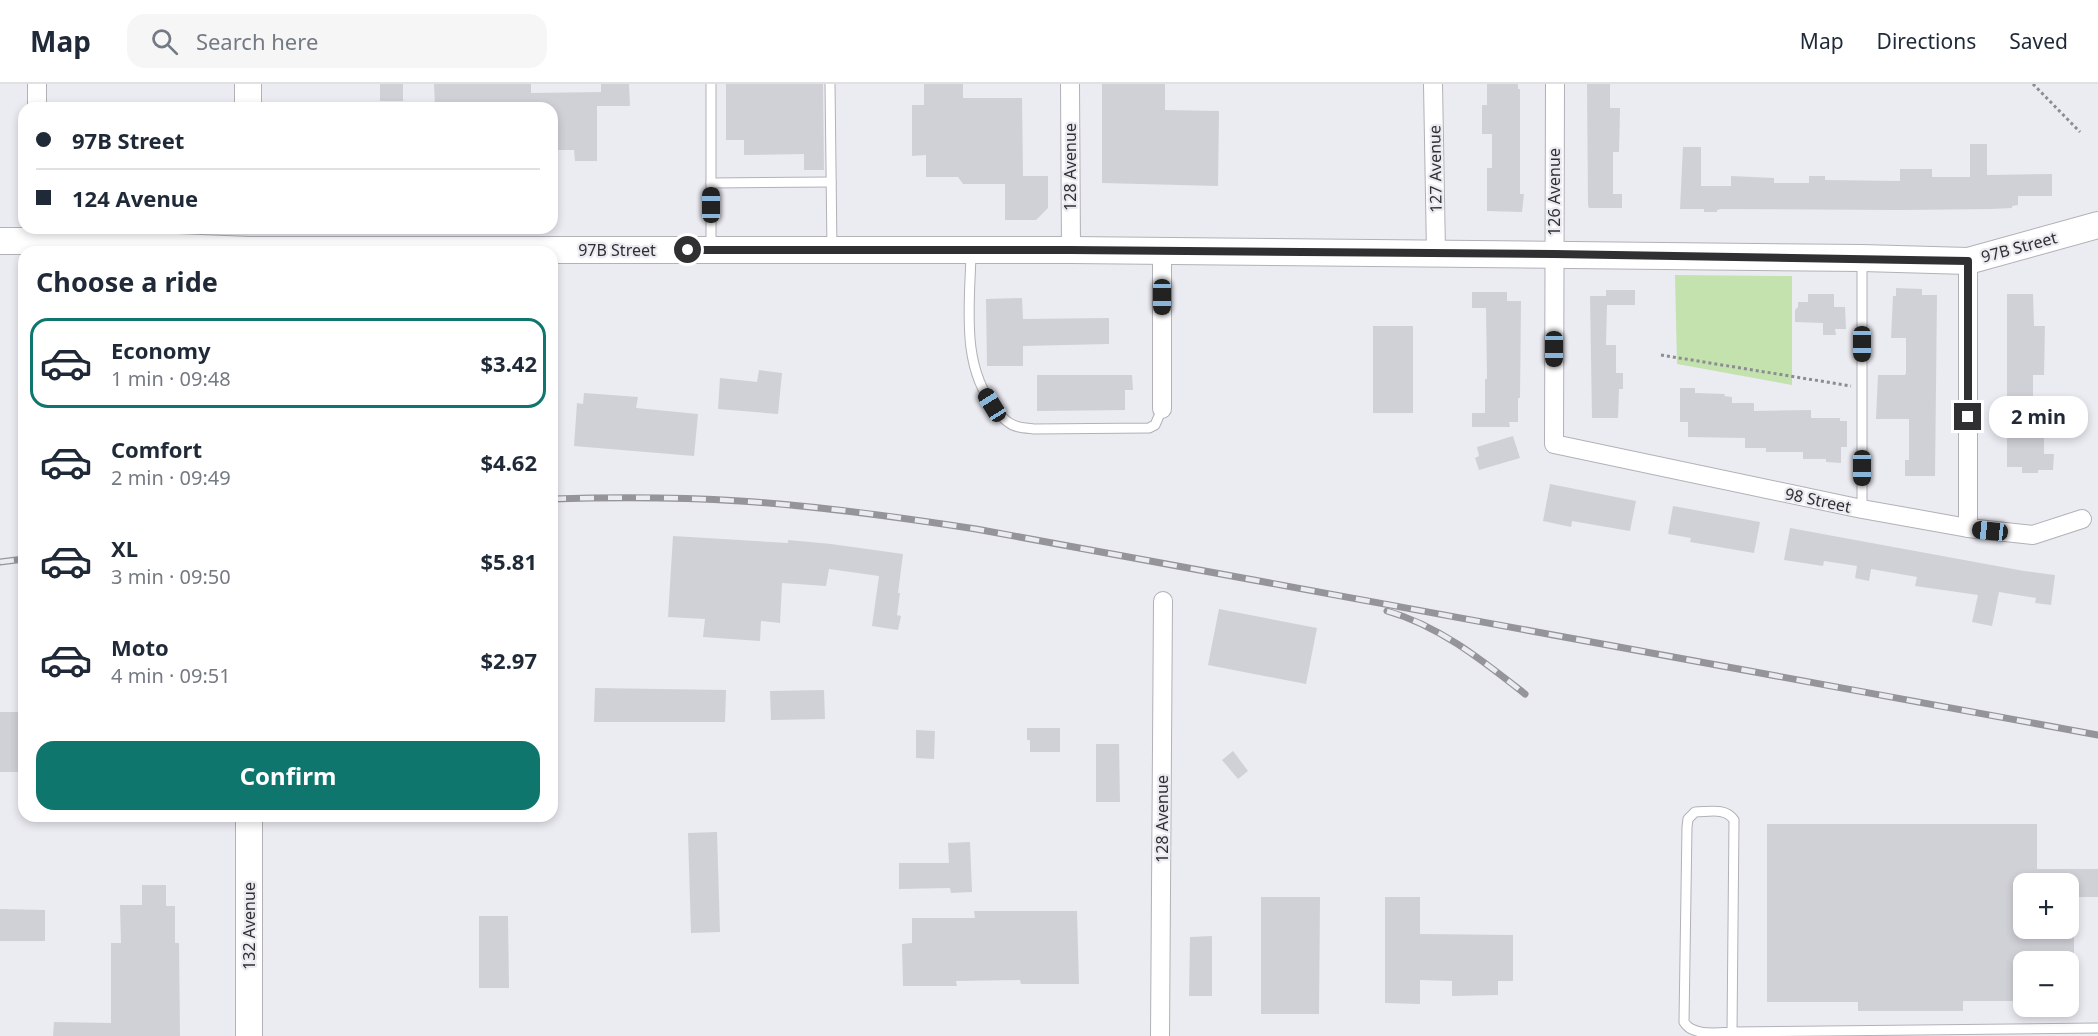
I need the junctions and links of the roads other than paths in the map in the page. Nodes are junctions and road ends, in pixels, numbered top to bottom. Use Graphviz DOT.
graph roads {
  1 [pos="37,84"];
  2 [pos="248,84"];
  3 [pos="711,84"];
  4 [pos="830,84"];
  5 [pos="1070,84"];
  6 [pos="1433,84"];
  7 [pos="1555,84"];
  8 [pos="37,102"];
  9 [pos="248,102"];
  10 [pos="831,182"];
  11 [pos="711,183"];
  12 [pos="2098,225"];
  13 [pos="36,234"];
  14 [pos="0,241"];
  15 [pos="248,243"];
  16 [pos="422,246"];
  17 [pos="558,248"];
  18 [pos="971,250"];
  19 [pos="1071,250"];
  20 [pos="711,251"];
  21 [pos="832,251"];
  22 [pos="1162,252"];
  23 [pos="1436,254"];
  24 [pos="1554,254"];
  25 [pos="1862,258"];
  26 [pos="1968,261"];
  27 [pos="1162,409"];
  28 [pos="1554,444"];
  29 [pos="1862,509"];
  30 [pos="2082,519"];
  31 [pos="1968,528"];
  32 [pos="1163,601"];
  33 [pos="249,822"];
  34 [pos="2098,1028"];
  35 [pos="2063,1032"];
  36 [pos="1732,1034"];
  37 [pos="249,1036"];
  38 [pos="1160,1036"];
  1 -- 8 [label="street"];
  2 -- 9 [label="street"];
  3 -- 11 [label="lane"];
  4 -- 10 [label="lane"];
  5 -- 19 [label="street, 128 Avenue"];
  6 -- 23 [label="street, 127 Avenue"];
  7 -- 24 [label="street, 126 Avenue"];
  10 -- 11 [label="lane"];
  10 -- 21 [label="lane"];
  11 -- 20 [label="lane"];
  12 -- 26 [label="street, 97B Street"];
  13 -- 14 [label="street, 97B Street"];
  13 -- 15 [label="street, 97B Street"];
  15 -- 16 [label="street, 97B Street"];
  17 -- 20 [label="street, 97B Street"];
  18 -- 19 [label="street, 97B Street"];
  18 -- 21 [label="street, 97B Street"];
  18 -- 27 [label="lane"];
  19 -- 22 [label="street, 97B Street"];
  20 -- 21 [label="street, 97B Street"];
  22 -- 23 [label="street, 97B Street"];
  22 -- 27 [label="street"];
  23 -- 24 [label="street, 97B Street"];
  24 -- 25 [label="street, 97B Street"];
  24 -- 28 [label="street, 126 Avenue"];
  25 -- 26 [label="street, 97B Street"];
  25 -- 29 [label="lane"];
  26 -- 31 [label="street"];
  28 -- 29 [label="street, 98 Street"];
  29 -- 31 [label="street, 98 Street"];
  30 -- 31 [label="street, 98 Street"];
  32 -- 38 [label="street, 128 Avenue"];
  33 -- 37 [label="street, 132 Avenue"];
  34 -- 35 [label="lane"];
  35 -- 36 [label="lane"];
  36 -- 36 [label="lane"];
}
